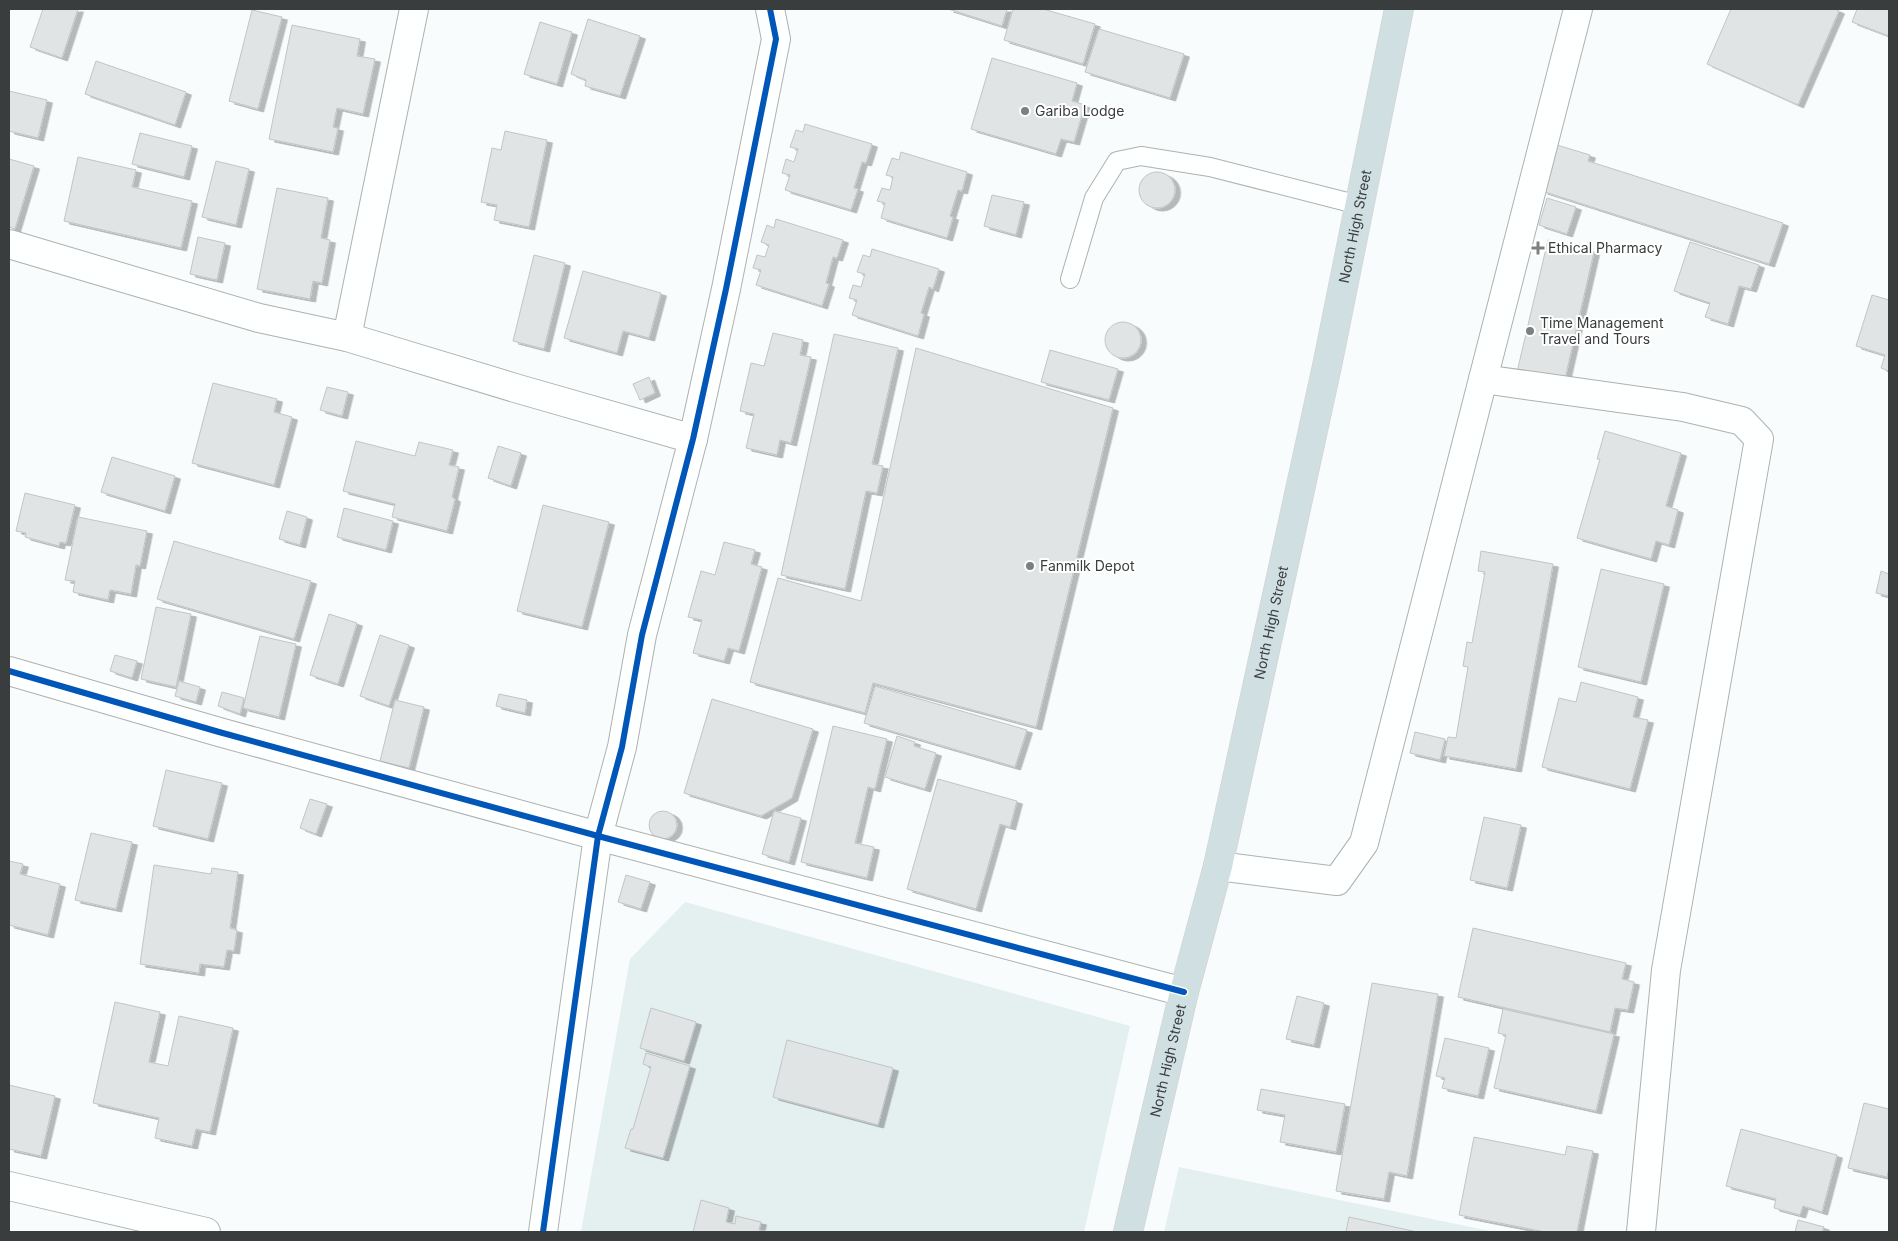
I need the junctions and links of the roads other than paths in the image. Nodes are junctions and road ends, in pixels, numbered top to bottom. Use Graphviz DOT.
graph roads {
  1 [pos="414,9"];
  2 [pos="770,9"];
  3 [pos="1399,9"];
  4 [pos="1578,9"];
  5 [pos="1359,205"];
  6 [pos="9,244"];
  7 [pos="1070,279"];
  8 [pos="347,337"];
  9 [pos="1483,379"];
  10 [pos="693,439"];
  11 [pos="9,671"];
  12 [pos="598,836"];
  13 [pos="1218,866"];
  14 [pos="1184,992"];
  15 [pos="9,1186"];
  16 [pos="206,1232"];
  17 [pos="543,1232"];
  18 [pos="1128,1232"];
  19 [pos="1641,1232"];
  1 -- 8 [label="street"];
  2 -- 10 [label="street"];
  3 -- 5 [label="highway, North High Street"];
  4 -- 9 [label="street"];
  5 -- 7 [label="lane"];
  5 -- 13 [label="highway, North High Street"];
  6 -- 8 [label="street"];
  8 -- 10 [label="street"];
  9 -- 13 [label="street"];
  9 -- 19 [label="street"];
  10 -- 12 [label="street"];
  11 -- 12 [label="street"];
  12 -- 14 [label="street"];
  12 -- 17 [label="street"];
  13 -- 14 [label="highway, North High Street"];
  14 -- 18 [label="highway, North High Street"];
  15 -- 16 [label="street"];
}
